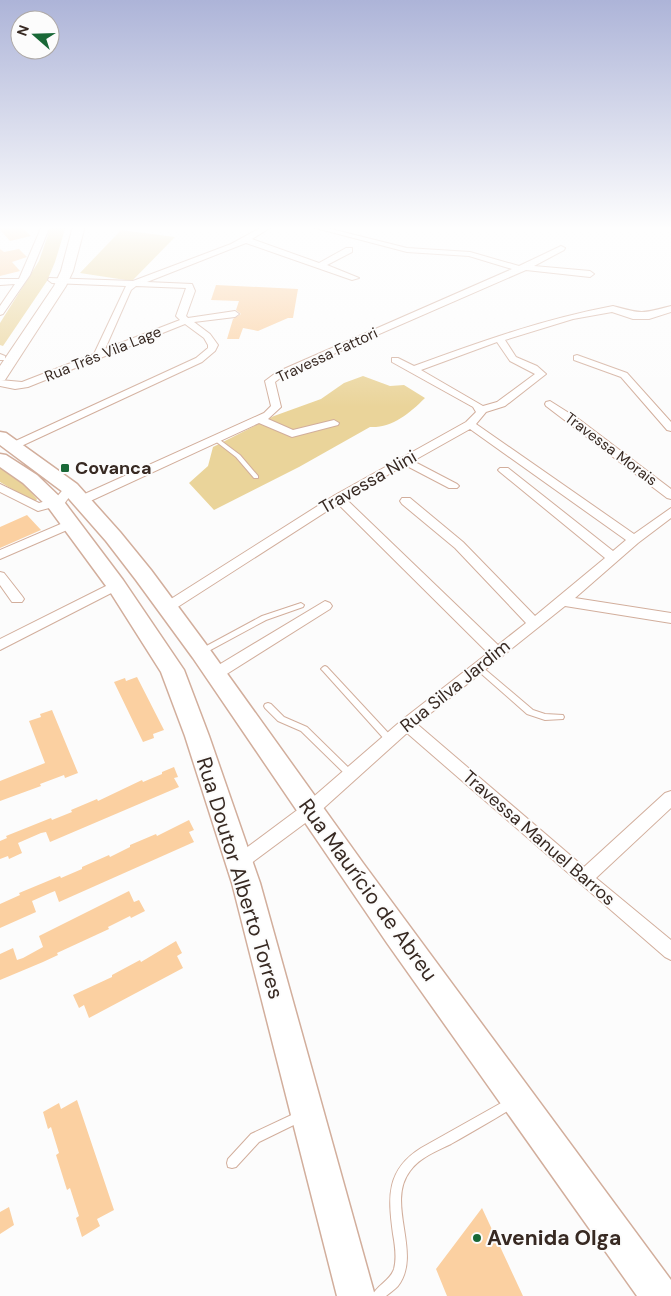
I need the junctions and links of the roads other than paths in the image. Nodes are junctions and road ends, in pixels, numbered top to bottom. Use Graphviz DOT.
graph roads {
  1 [pos="17,286"];
  2 [pos="52,286"];
  3 [pos="55,286"];
  4 [pos="129,286"];
  5 [pos="189,286"];
  6 [pos="481,286"];
  7 [pos="671,309"];
  8 [pos="0,312"];
  9 [pos="235,314"];
  10 [pos="185,321"];
  11 [pos="500,338"];
  12 [pos="98,354"];
  13 [pos="1,358"];
  14 [pos="576,358"];
  15 [pos="395,360"];
  16 [pos="413,370"];
  17 [pos="0,377"];
  18 [pos="0,383"];
  19 [pos="550,404"];
  20 [pos="481,410"];
  21 [pos="259,419"];
  22 [pos="334,423"];
  23 [pos="470,424"];
  24 [pos="671,428"];
  25 [pos="216,439"];
  26 [pos="4,447"];
  27 [pos="405,461"];
  28 [pos="504,470"];
  29 [pos="256,477"];
  30 [pos="452,486"];
  31 [pos="0,487"];
  32 [pos="671,495"];
  33 [pos="339,498"];
  34 [pos="406,501"];
  35 [pos="69,504"];
  36 [pos="671,512"];
  37 [pos="634,540"];
  38 [pos="0,555"];
  39 [pos="613,558"];
  40 [pos="0,576"];
  41 [pos="116,585"];
  42 [pos="17,599"];
  43 [pos="563,601"];
  44 [pos="301,605"];
  45 [pos="325,606"];
  46 [pos="168,607"];
  47 [pos="671,618"];
  48 [pos="534,622"];
  49 [pos="0,645"];
  50 [pos="496,652"];
  51 [pos="208,663"];
  52 [pos="479,668"];
  53 [pos="324,669"];
  54 [pos="268,706"];
  55 [pos="560,718"];
  56 [pos="407,724"];
  57 [pos="390,739"];
  58 [pos="350,774"];
  59 [pos="671,798"];
  60 [pos="310,810"];
  61 [pos="240,862"];
  62 [pos="584,878"];
  63 [pos="671,951"];
  64 [pos="518,1099"];
  65 [pos="307,1113"];
  66 [pos="232,1163"];
  67 [pos="356,1296"];
  68 [pos="378,1296"];
  69 [pos="660,1296"];
  1 -- 8 [label="street"];
  2 -- 13 [label="main road"];
  3 -- 17 [label="main road"];
  4 -- 12 [label="street"];
  5 -- 10 [label="street"];
  6 -- 21 [label="street, Travessa Fattori"];
  7 -- 11 [label="street"];
  9 -- 10 [label="street, Rua Três Vila Lage"];
  10 -- 12 [label="street, Rua Três Vila Lage"];
  10 -- 26 [label="street"];
  11 -- 16 [label="street"];
  11 -- 20 [label="street"];
  12 -- 18 [label="street, Rua Três Vila Lage"];
  14 -- 24 [label="street"];
  15 -- 16 [label="street"];
  16 -- 20 [label="street"];
  19 -- 32 [label="street, Travessa Morais"];
  20 -- 23 [label="street, Travessa Nini"];
  21 -- 22 [label="street"];
  21 -- 25 [label="street, Travessa Fattori"];
  23 -- 27 [label="street, Travessa Nini"];
  23 -- 37 [label="street"];
  25 -- 29 [label="lane"];
  25 -- 35 [label="street, Travessa Fattori"];
  26 -- 35 [label="main road, Rua Maurício de Abreu"];
  27 -- 30 [label="street"];
  27 -- 33 [label="street, Travessa Nini"];
  28 -- 39 [label="street"];
  31 -- 35 [label="street"];
  33 -- 46 [label="street, Travessa Nini"];
  33 -- 50 [label="street"];
  34 -- 48 [label="street"];
  35 -- 38 [label="street, Travessa Fattori"];
  35 -- 41 [label="main road, Rua Doutor Alberto Torres"];
  35 -- 46 [label="main road, Rua Maurício de Abreu"];
  36 -- 37 [label="street, Rua Silva Jardim"];
  37 -- 39 [label="street, Rua Silva Jardim"];
  39 -- 43 [label="street, Rua Silva Jardim"];
  40 -- 42 [label="street"];
  41 -- 49 [label="street"];
  41 -- 61 [label="main road, Rua Doutor Alberto Torres"];
  43 -- 47 [label="street"];
  43 -- 48 [label="street, Rua Silva Jardim"];
  44 -- 51 [label="lane"];
  45 -- 51 [label="street"];
  46 -- 51 [label="main road, Rua Maurício de Abreu"];
  48 -- 50 [label="street, Rua Silva Jardim"];
  50 -- 52 [label="street, Rua Silva Jardim"];
  51 -- 60 [label="main road, Rua Maurício de Abreu"];
  52 -- 55 [label="lane"];
  52 -- 56 [label="street, Rua Silva Jardim"];
  53 -- 57 [label="lane"];
  54 -- 58 [label="lane"];
  56 -- 57 [label="street, Rua Silva Jardim"];
  56 -- 62 [label="street, Travessa Manuel Barros"];
  57 -- 58 [label="street, Rua Silva Jardim"];
  58 -- 60 [label="street, Rua Silva Jardim"];
  59 -- 62 [label="street"];
  60 -- 61 [label="street, Rua Silva Jardim"];
  60 -- 64 [label="main road, Rua Maurício de Abreu"];
  61 -- 65 [label="main road, Rua Doutor Alberto Torres"];
  62 -- 63 [label="street, Travessa Manuel Barros"];
  64 -- 68 [label="lane"];
  64 -- 69 [label="main road, Rua Maurício de Abreu"];
  65 -- 66 [label="lane"];
  65 -- 67 [label="main road, Rua Doutor Alberto Torres"];
}
